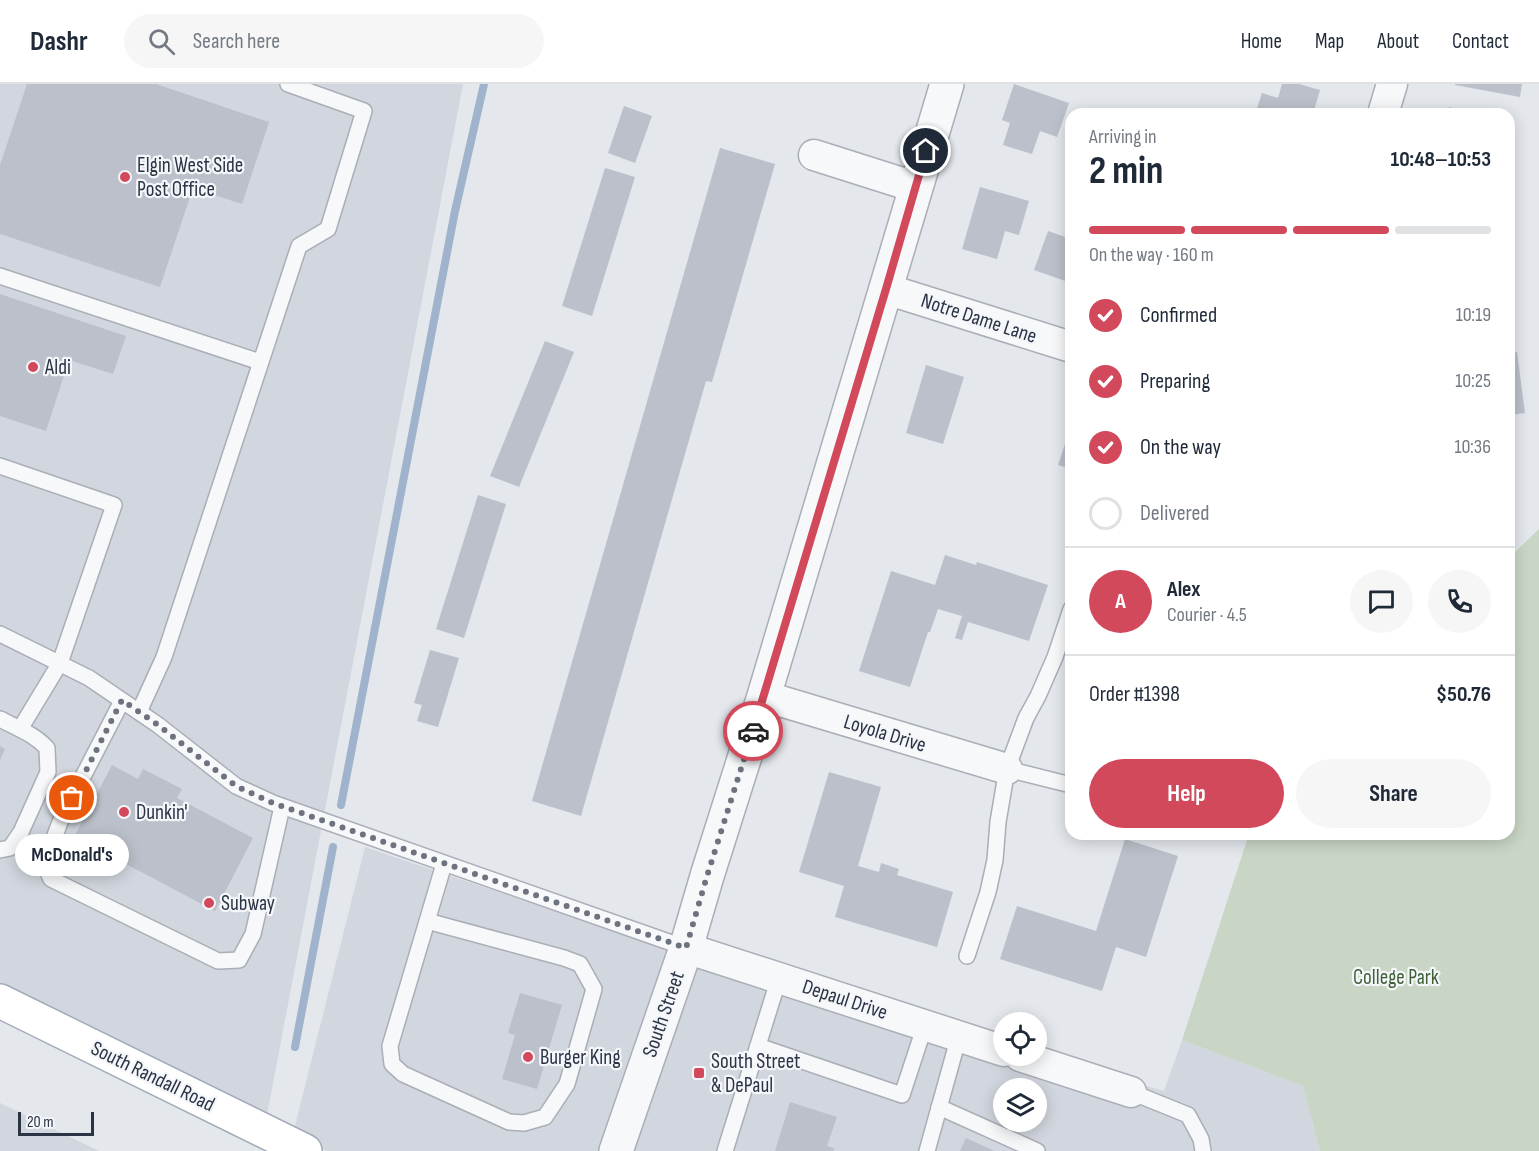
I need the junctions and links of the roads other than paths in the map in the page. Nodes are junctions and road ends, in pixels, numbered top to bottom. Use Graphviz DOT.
graph roads {
  1 [pos="288,84"];
  2 [pos="947,84"];
  3 [pos="1392,84"];
  4 [pos="1385,108"];
  5 [pos="814,155"];
  6 [pos="915,187"];
  7 [pos="0,276"];
  8 [pos="886,289"];
  9 [pos="1065,345"];
  10 [pos="260,362"];
  11 [pos="0,465"];
  12 [pos="1065,627"];
  13 [pos="0,634"];
  14 [pos="60,663"];
  15 [pos="764,696"];
  16 [pos="122,700"];
  17 [pos="139,712"];
  18 [pos="0,719"];
  19 [pos="20,729"];
  20 [pos="1007,769"];
  21 [pos="1065,784"];
  22 [pos="282,807"];
  23 [pos="0,850"];
  24 [pos="444,864"];
  25 [pos="427,921"];
  26 [pos="686,948"];
  27 [pos="967,956"];
  28 [pos="779,978"];
  29 [pos="0,1001"];
  30 [pos="925,1025"];
  31 [pos="959,1036"];
  32 [pos="758,1046"];
  33 [pos="993,1047"];
  34 [pos="1047,1065"];
  35 [pos="1131,1092"];
  36 [pos="939,1107"];
  37 [pos="305,1151"];
  38 [pos="616,1151"];
  39 [pos="725,1151"];
  40 [pos="927,1151"];
  41 [pos="1037,1151"];
  42 [pos="1203,1151"];
  1 -- 10 [label="lane"];
  2 -- 6 [label="street, South Street"];
  3 -- 4 [label="street"];
  5 -- 6 [label="street"];
  6 -- 8 [label="street, South Street"];
  7 -- 10 [label="lane"];
  8 -- 9 [label="street, Notre Dame Lane"];
  8 -- 15 [label="street, South Street"];
  10 -- 17 [label="lane"];
  11 -- 14 [label="lane"];
  12 -- 20 [label="lane"];
  13 -- 14 [label="lane"];
  14 -- 16 [label="lane"];
  14 -- 19 [label="lane"];
  15 -- 20 [label="street, Loyola Drive"];
  15 -- 26 [label="street, South Street"];
  16 -- 17 [label="lane"];
  16 -- 22 [label="lane"];
  17 -- 22 [label="lane"];
  18 -- 19 [label="lane"];
  19 -- 23 [label="lane"];
  20 -- 21 [label="lane"];
  20 -- 27 [label="lane"];
  22 -- 24 [label="lane"];
  24 -- 25 [label="lane"];
  24 -- 26 [label="lane"];
  25 -- 25 [label="lane"];
  26 -- 28 [label="street, Depaul Drive"];
  26 -- 38 [label="street, South Street"];
  28 -- 30 [label="street, Depaul Drive"];
  28 -- 32 [label="lane"];
  29 -- 37 [label="main road, South Randall Road"];
  30 -- 31 [label="street, Depaul Drive"];
  30 -- 32 [label="lane"];
  31 -- 33 [label="street, Depaul Drive"];
  31 -- 36 [label="lane"];
  32 -- 39 [label="lane"];
  34 -- 35 [label="street"];
  35 -- 42 [label="lane"];
  36 -- 40 [label="lane"];
  36 -- 41 [label="lane"];
}
